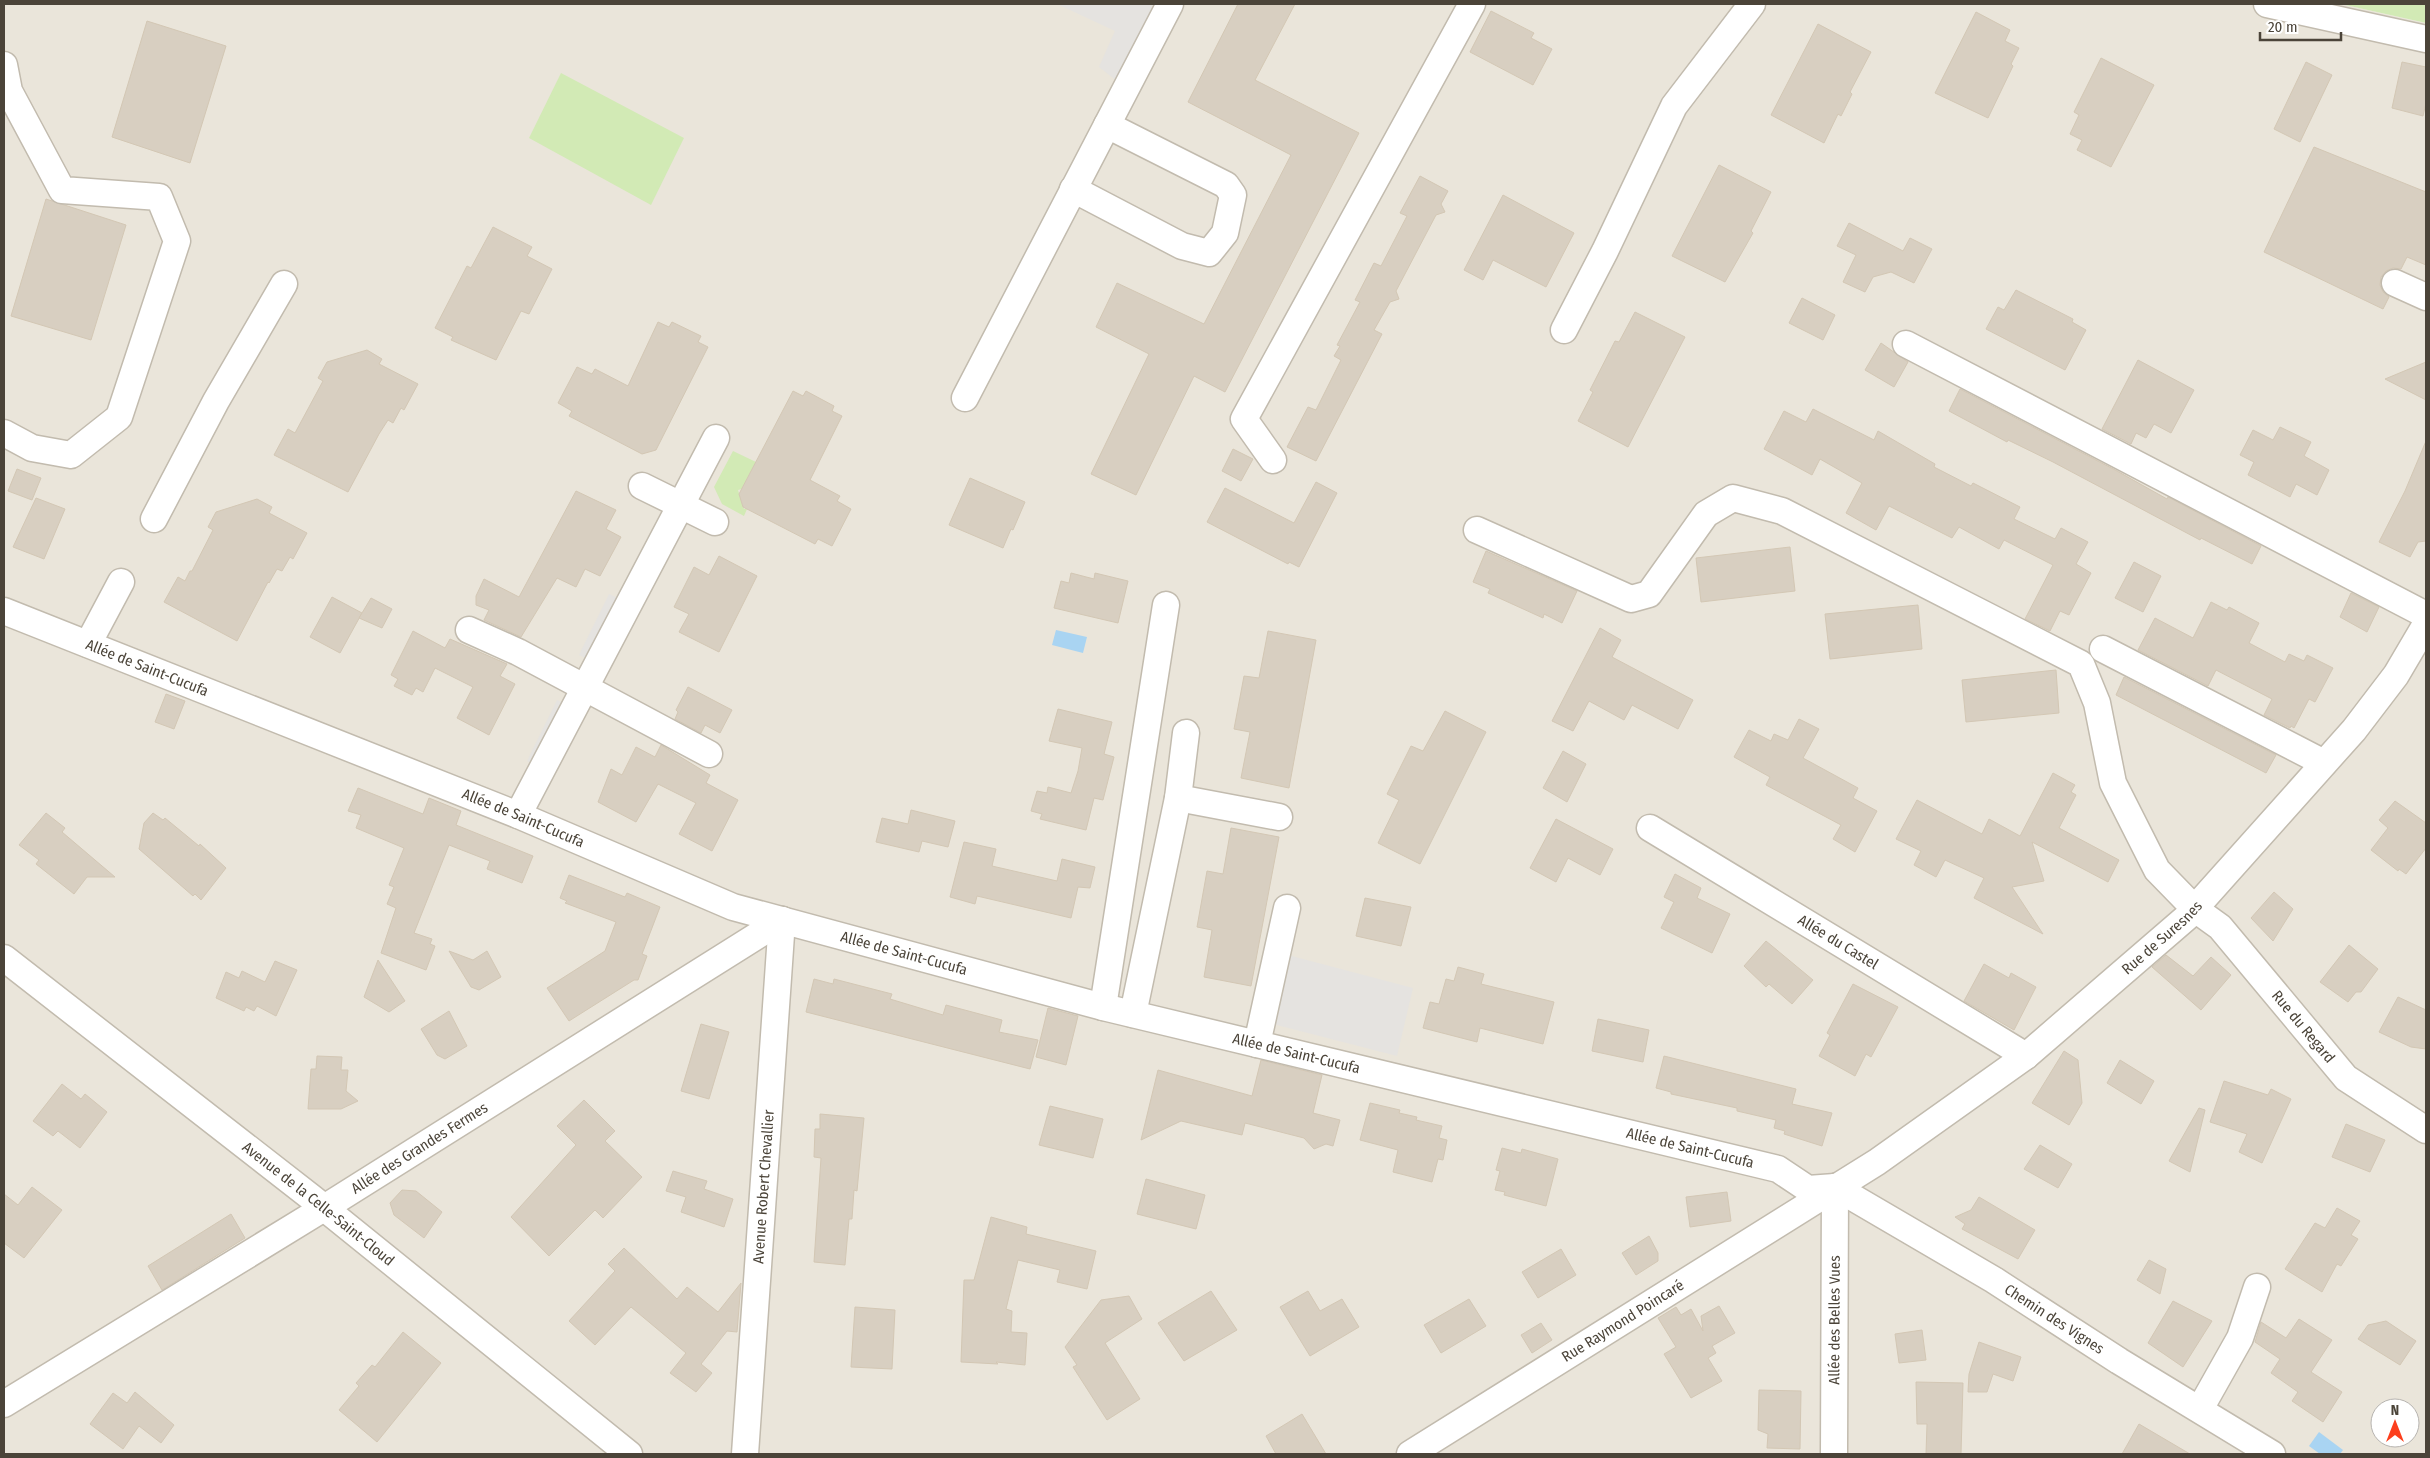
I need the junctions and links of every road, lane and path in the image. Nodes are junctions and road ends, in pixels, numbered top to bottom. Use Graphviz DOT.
graph roads {
  1 [pos="1170,4"];
  2 [pos="1472,4"];
  3 [pos="1752,4"];
  4 [pos="2267,4"];
  5 [pos="2426,40"];
  6 [pos="4,65"];
  7 [pos="1107,125"];
  8 [pos="1073,189"];
  9 [pos="2395,283"];
  10 [pos="284,284"];
  11 [pos="2426,297"];
  12 [pos="1564,330"];
  13 [pos="1906,344"];
  14 [pos="965,398"];
  15 [pos="4,433"];
  16 [pos="716,438"];
  17 [pos="1273,460"];
  18 [pos="642,486"];
  19 [pos="681,505"];
  20 [pos="154,519"];
  21 [pos="715,522"];
  22 [pos="1477,530"];
  23 [pos="120,582"];
  24 [pos="1166,605"];
  25 [pos="4,611"];
  26 [pos="2426,615"];
  27 [pos="2426,624"];
  28 [pos="469,630"];
  29 [pos="88,644"];
  30 [pos="2103,650"];
  31 [pos="585,688"];
  32 [pos="1186,733"];
  33 [pos="708,754"];
  34 [pos="2324,763"];
  35 [pos="1178,798"];
  36 [pos="518,815"];
  37 [pos="1279,817"];
  38 [pos="1650,828"];
  39 [pos="1287,908"];
  40 [pos="2195,909"];
  41 [pos="782,920"];
  42 [pos="4,958"];
  43 [pos="1102,1007"];
  44 [pos="1134,1014"];
  45 [pos="1257,1044"];
  46 [pos="2026,1056"];
  47 [pos="2426,1130"];
  48 [pos="1836,1187"];
  49 [pos="324,1208"];
  50 [pos="2258,1287"];
  51 [pos="4,1404"];
  52 [pos="2200,1409"];
  53 [pos="629,1454"];
  54 [pos="745,1454"];
  55 [pos="1410,1454"];
  56 [pos="1834,1454"];
  57 [pos="2272,1454"];
  1 -- 7 [label="street"];
  2 -- 17 [label="street"];
  3 -- 12 [label="street"];
  4 -- 5 [label="street"];
  6 -- 15 [label="street"];
  7 -- 8 [label="street"];
  7 -- 8 [label="street"];
  8 -- 14 [label="street"];
  9 -- 11 [label="street"];
  10 -- 20 [label="street"];
  13 -- 26 [label="street"];
  16 -- 19 [label="street"];
  18 -- 19 [label="street"];
  19 -- 21 [label="street"];
  19 -- 31 [label="street"];
  22 -- 40 [label="street, Rue du Regard"];
  23 -- 29 [label="street"];
  24 -- 43 [label="street"];
  25 -- 29 [label="street, Allée de Saint-Cucufa"];
  27 -- 34 [label="street, Rue de Suresnes"];
  28 -- 31 [label="street"];
  29 -- 36 [label="street, Allée de Saint-Cucufa"];
  30 -- 34 [label="street"];
  31 -- 33 [label="street"];
  31 -- 36 [label="street"];
  32 -- 35 [label="street"];
  34 -- 40 [label="street, Rue de Suresnes"];
  35 -- 37 [label="street"];
  35 -- 44 [label="street"];
  36 -- 41 [label="street, Allée de Saint-Cucufa"];
  38 -- 46 [label="street, Allée du Castel"];
  39 -- 45 [label="street"];
  40 -- 46 [label="street, Rue de Suresnes"];
  40 -- 47 [label="street, Rue du Regard"];
  41 -- 43 [label="street, Allée de Saint-Cucufa"];
  41 -- 49 [label="street, Allée des Grandes Fermes"];
  41 -- 54 [label="street, Avenue Robert Chevallier"];
  42 -- 49 [label="street, Avenue de la Celle-Saint-Cloud"];
  43 -- 44 [label="street, Allée de Saint-Cucufa"];
  44 -- 45 [label="street, Allée de Saint-Cucufa"];
  45 -- 48 [label="street, Allée de Saint-Cucufa"];
  46 -- 48 [label="street, Rue de Suresnes"];
  48 -- 52 [label="street, Chemin des Vignes"];
  48 -- 55 [label="street, Rue Raymond Poincaré"];
  48 -- 56 [label="street, Allée des Belles Vues"];
  49 -- 51 [label="street, Allée des Grandes Fermes"];
  49 -- 53 [label="street, Avenue de la Celle-Saint-Cloud"];
  50 -- 52 [label="street"];
  52 -- 57 [label="street, Chemin des Vignes"];
}
